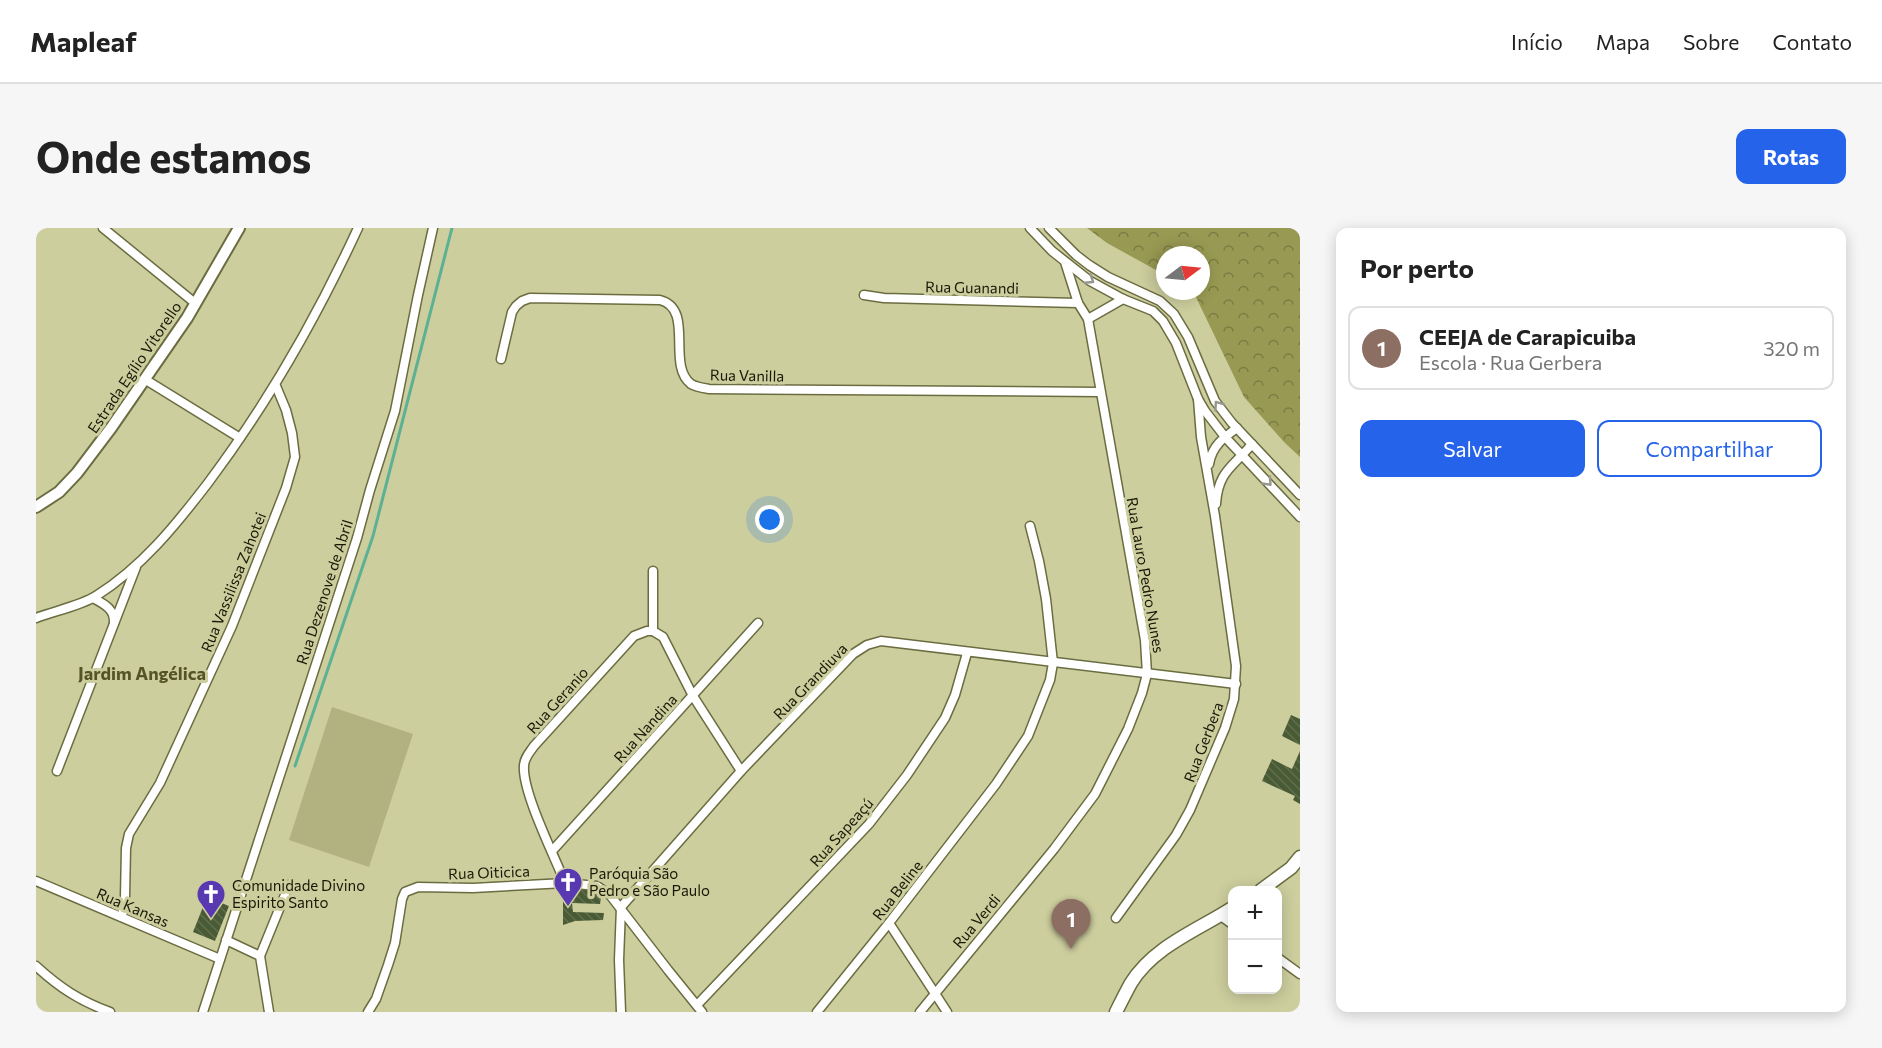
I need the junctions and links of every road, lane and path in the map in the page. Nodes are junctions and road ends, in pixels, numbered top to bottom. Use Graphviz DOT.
graph roads {
  1 [pos="104,228"];
  2 [pos="239,228"];
  3 [pos="358,228"];
  4 [pos="434,228"];
  5 [pos="1030,228"];
  6 [pos="1049,228"];
  7 [pos="1065,262"];
  8 [pos="864,296"];
  9 [pos="1123,299"];
  10 [pos="195,303"];
  11 [pos="1078,303"];
  12 [pos="1088,320"];
  13 [pos="501,359"];
  14 [pos="146,380"];
  15 [pos="276,386"];
  16 [pos="1100,392"];
  17 [pos="1198,399"];
  18 [pos="1237,428"];
  19 [pos="1225,437"];
  20 [pos="240,438"];
  21 [pos="1252,444"];
  22 [pos="1243,455"];
  23 [pos="1208,473"];
  24 [pos="1300,495"];
  25 [pos="36,507"];
  26 [pos="1215,516"];
  27 [pos="1300,517"];
  28 [pos="1030,526"];
  29 [pos="137,566"];
  30 [pos="652,571"];
  31 [pos="93,598"];
  32 [pos="36,618"];
  33 [pos="758,623"];
  34 [pos="114,624"];
  35 [pos="653,631"];
  36 [pos="967,653"];
  37 [pos="1053,663"];
  38 [pos="1147,674"];
  39 [pos="1236,684"];
  40 [pos="693,696"];
  41 [pos="57,771"];
  42 [pos="741,771"];
  43 [pos="1054,849"];
  44 [pos="552,851"];
  45 [pos="1300,856"];
  46 [pos="36,881"];
  47 [pos="566,883"];
  48 [pos="289,885"];
  49 [pos="1268,886"];
  50 [pos="621,907"];
  51 [pos="1228,911"];
  52 [pos="1221,916"];
  53 [pos="122,917"];
  54 [pos="1116,918"];
  55 [pos="1228,921"];
  56 [pos="889,923"];
  57 [pos="226,940"];
  58 [pos="260,956"];
  59 [pos="220,958"];
  60 [pos="1282,961"];
  61 [pos="36,966"];
  62 [pos="1300,974"];
  63 [pos="935,992"];
  64 [pos="699,1008"];
  65 [pos="110,1012"];
  66 [pos="203,1012"];
  67 [pos="269,1012"];
  68 [pos="368,1012"];
  69 [pos="621,1012"];
  70 [pos="817,1012"];
  71 [pos="920,1012"];
  72 [pos="947,1012"];
  73 [pos="1116,1012"];
  1 -- 10 [label="street"];
  2 -- 10 [label="street, Estrada Egílio Vitorello"];
  3 -- 15 [label="street"];
  4 -- 57 [label="street, Rua Dezenove de Abril"];
  5 -- 7 [label="street"];
  18 -- 6 [label="street, one-way"];
  7 -- 9 [label="street, one-way"];
  7 -- 11 [label="street, Rua Lauro Pedro Nunes"];
  8 -- 11 [label="street, Rua Guanandi"];
  9 -- 12 [label="street"];
  9 -- 17 [label="street"];
  10 -- 14 [label="street, Estrada Egílio Vitorello"];
  11 -- 12 [label="street, Rua Lauro Pedro Nunes"];
  12 -- 16 [label="street, Rua Lauro Pedro Nunes"];
  13 -- 16 [label="street, Rua Vanilla"];
  14 -- 20 [label="street"];
  14 -- 25 [label="street, Estrada Egílio Vitorello"];
  15 -- 20 [label="street"];
  15 -- 53 [label="street, Rua Vassilissa Zahotei"];
  16 -- 38 [label="street, Rua Lauro Pedro Nunes"];
  17 -- 19 [label="street"];
  17 -- 23 [label="street, Rua Gerbera"];
  18 -- 19 [label="street, Rua Gerbera"];
  18 -- 21 [label="street"];
  19 -- 22 [label="street"];
  19 -- 23 [label="street, Rua Gerbera"];
  20 -- 29 [label="street"];
  21 -- 22 [label="street, Rua Gerbera"];
  21 -- 24 [label="street"];
  22 -- 26 [label="street, Rua Gerbera"];
  22 -- 27 [label="street, one-way"];
  23 -- 26 [label="street, Rua Gerbera"];
  26 -- 39 [label="street, Rua Gerbera"];
  28 -- 37 [label="street"];
  29 -- 31 [label="street"];
  29 -- 34 [label="street"];
  30 -- 35 [label="street"];
  31 -- 32 [label="street"];
  31 -- 34 [label="street"];
  33 -- 40 [label="street, Rua Nandina"];
  34 -- 41 [label="street"];
  35 -- 40 [label="street"];
  35 -- 44 [label="street, Rua Geranio"];
  36 -- 37 [label="street, Rua Grandiuva"];
  36 -- 42 [label="street, Rua Grandiuva"];
  36 -- 64 [label="street, Rua Sapeaçú"];
  37 -- 38 [label="street, Rua Grandiuva"];
  37 -- 56 [label="street, Rua Beline"];
  38 -- 39 [label="street, Rua Grandiuva"];
  38 -- 43 [label="street, Rua Lauro Pedro Nunes"];
  39 -- 54 [label="street, Rua Gerbera"];
  40 -- 42 [label="street"];
  40 -- 44 [label="street, Rua Nandina"];
  42 -- 50 [label="street, Rua Grandiuva"];
  43 -- 63 [label="street, Rua Verdi"];
  44 -- 47 [label="street, Rua Geranio"];
  45 -- 49 [label="main road"];
  46 -- 53 [label="street, Rua Kansas"];
  47 -- 50 [label="street, Rua Oiticica"];
  47 -- 68 [label="street, Rua Oiticica"];
  48 -- 58 [label="street"];
  50 -- 64 [label="street, Rua Oiticica"];
  50 -- 69 [label="street"];
  51 -- 52 [label="main road"];
  52 -- 55 [label="street"];
  52 -- 73 [label="main road"];
  53 -- 59 [label="street, Rua Kansas"];
  56 -- 63 [label="street"];
  56 -- 70 [label="street, Rua Beline"];
  57 -- 58 [label="street"];
  57 -- 59 [label="street, Rua Dezenove de Abril"];
  58 -- 67 [label="street"];
  59 -- 66 [label="street, Rua Dezenove de Abril"];
  60 -- 62 [label="street"];
  61 -- 65 [label="street"];
  63 -- 71 [label="street, Rua Verdi"];
  63 -- 72 [label="street"];
}
